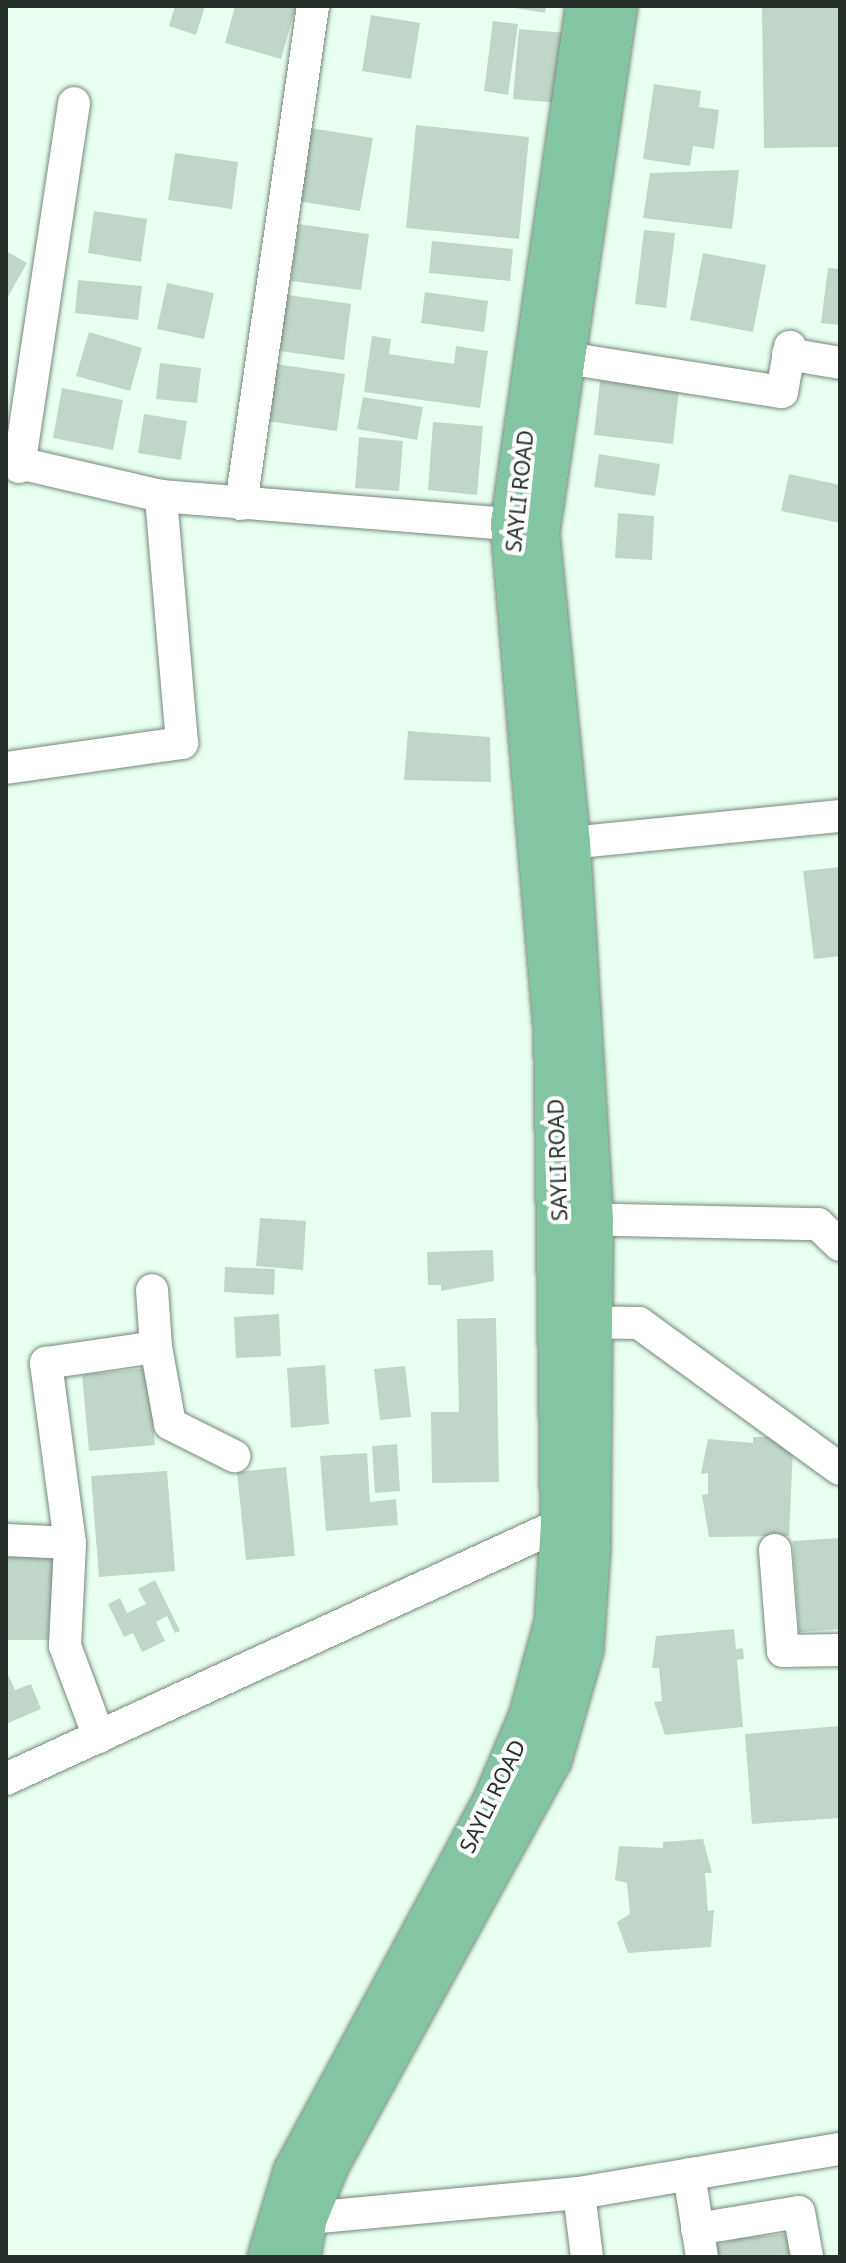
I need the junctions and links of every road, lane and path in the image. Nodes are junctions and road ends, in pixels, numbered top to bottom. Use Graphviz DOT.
graph roads {
  1 [pos="313,6"];
  2 [pos="586,6"];
  3 [pos="617,6"];
  4 [pos="74,103"];
  5 [pos="551,356"];
  6 [pos="840,363"];
  7 [pos="13,464"];
  8 [pos="161,496"];
  9 [pos="241,504"];
  10 [pos="511,524"];
  11 [pos="6,768"];
  12 [pos="840,816"];
  13 [pos="556,845"];
  14 [pos="576,1220"];
  15 [pos="840,1245"];
  16 [pos="152,1290"];
  17 [pos="575,1322"];
  18 [pos="156,1347"];
  19 [pos="234,1456"];
  20 [pos="840,1469"];
  21 [pos="561,1524"];
  22 [pos="6,1540"];
  23 [pos="70,1543"];
  24 [pos="775,1550"];
  25 [pos="840,1650"];
  26 [pos="99,1737"];
  27 [pos="6,1779"];
  28 [pos="840,2149"];
  29 [pos="689,2174"];
  30 [pos="579,2193"];
  31 [pos="283,2232"];
  32 [pos="700,2243"];
  33 [pos="300,2257"];
  34 [pos="587,2257"];
  35 [pos="807,2257"];
  1 -- 9 [label="street"];
  2 -- 5 [label="main road, SAYLI ROAD"];
  3 -- 5 [label="main road"];
  4 -- 7 [label="street"];
  5 -- 6 [label="street"];
  5 -- 10 [label="main road, SAYLI ROAD"];
  5 -- 13 [label="main road"];
  7 -- 8 [label="street"];
  8 -- 9 [label="street"];
  8 -- 11 [label="street"];
  9 -- 10 [label="street"];
  10 -- 13 [label="main road, SAYLI ROAD"];
  12 -- 13 [label="street"];
  13 -- 14 [label="main road, SAYLI ROAD"];
  14 -- 15 [label="street"];
  14 -- 17 [label="main road, SAYLI ROAD"];
  16 -- 18 [label="street"];
  17 -- 20 [label="street"];
  17 -- 21 [label="main road, SAYLI ROAD"];
  17 -- 31 [label="main road"];
  18 -- 19 [label="street"];
  18 -- 23 [label="street"];
  21 -- 26 [label="street"];
  21 -- 31 [label="main road, SAYLI ROAD"];
  22 -- 23 [label="street"];
  23 -- 26 [label="street"];
  24 -- 25 [label="street"];
  26 -- 27 [label="street"];
  28 -- 29 [label="street"];
  29 -- 30 [label="street"];
  29 -- 32 [label="street"];
  30 -- 31 [label="street"];
  30 -- 34 [label="street"];
  31 -- 33 [label="main road"];
  32 -- 35 [label="street"];
}
